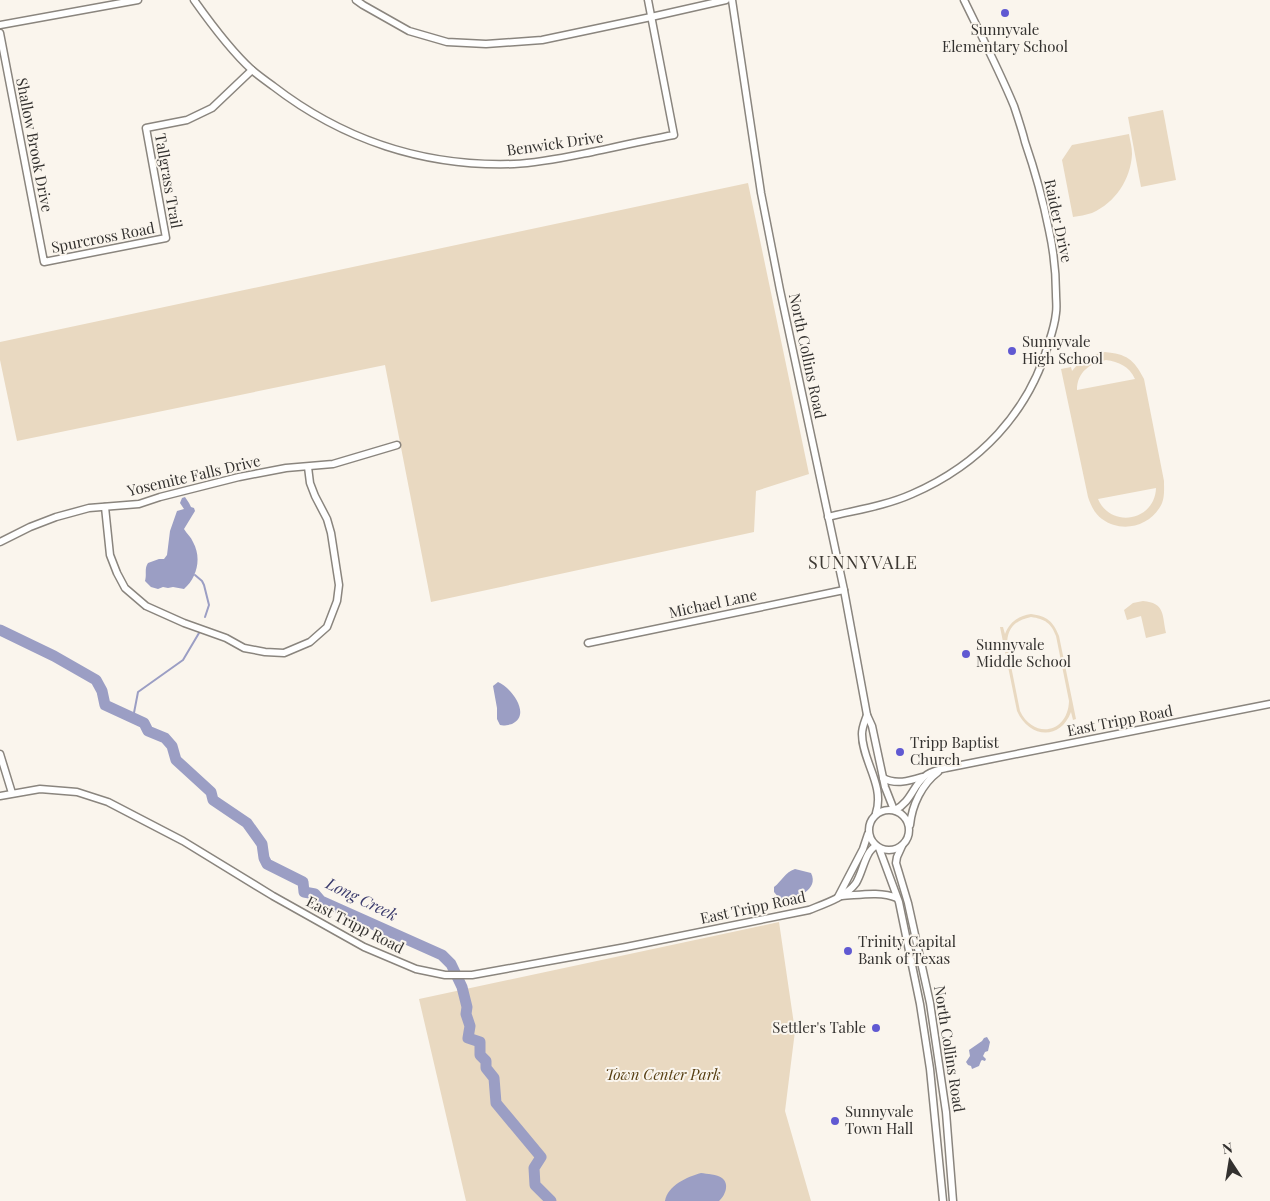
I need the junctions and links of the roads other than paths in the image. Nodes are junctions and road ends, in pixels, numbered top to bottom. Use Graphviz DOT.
graph roads {
  1 [pos="138,0"];
  2 [pos="194,0"];
  3 [pos="356,0"];
  4 [pos="648,0"];
  5 [pos="726,0"];
  6 [pos="732,0"];
  7 [pos="964,0"];
  8 [pos="652,17"];
  9 [pos="0,26"];
  10 [pos="0,33"];
  11 [pos="252,70"];
  12 [pos="166,238"];
  13 [pos="44,262"];
  14 [pos="397,445"];
  15 [pos="308,467"];
  16 [pos="105,507"];
  17 [pos="828,517"];
  18 [pos="0,542"];
  19 [pos="844,590"];
  20 [pos="588,643"];
  21 [pos="1270,704"];
  22 [pos="867,714"];
  23 [pos="0,754"];
  24 [pos="946,768"];
  25 [pos="883,778"];
  26 [pos="922,778"];
  27 [pos="12,793"];
  28 [pos="0,796"];
  29 [pos="895,810"];
  30 [pos="876,813"];
  31 [pos="909,829"];
  32 [pos="868,834"];
  33 [pos="902,846"];
  34 [pos="877,847"];
  35 [pos="838,897"];
  36 [pos="897,898"];
  37 [pos="921,960"];
  38 [pos="912,962"];
  39 [pos="933,1022"];
  40 [pos="923,1024"];
  41 [pos="951,1167"];
  42 [pos="940,1168"];
  43 [pos="943,1201"];
  44 [pos="953,1201"];
  1 -- 9 [label="street"];
  2 -- 11 [label="street, Benwick Drive"];
  3 -- 8 [label="street"];
  4 -- 8 [label="street"];
  5 -- 8 [label="street"];
  6 -- 17 [label="street, North Collins Road"];
  7 -- 17 [label="street, Raider Drive"];
  8 -- 11 [label="street, Benwick Drive"];
  10 -- 13 [label="street, Shallow Brook Drive"];
  11 -- 12 [label="street, Tallgrass Trail"];
  12 -- 13 [label="street, Spurcross Road"];
  14 -- 15 [label="street, Yosemite Falls Drive"];
  15 -- 16 [label="street, Yosemite Falls Drive"];
  15 -- 16 [label="street"];
  16 -- 18 [label="street, Yosemite Falls Drive"];
  17 -- 19 [label="street, North Collins Road"];
  19 -- 20 [label="street, Michael Lane"];
  19 -- 22 [label="street, North Collins Road"];
  21 -- 24 [label="street, East Tripp Road"];
  22 -- 25 [label="street, North Collins Road"];
  22 -- 30 [label="street, North Collins Road"];
  23 -- 27 [label="street"];
  24 -- 26 [label="street, East Tripp Road"];
  24 -- 31 [label="street, East Tripp Road"];
  25 -- 26 [label="street, East Tripp Road"];
  25 -- 29 [label="street, North Collins Road"];
  26 -- 29 [label="street"];
  27 -- 28 [label="street, East Tripp Road"];
  27 -- 35 [label="street, East Tripp Road"];
  29 -- 30 [label="street"];
  29 -- 31 [label="street"];
  30 -- 32 [label="street"];
  31 -- 33 [label="street"];
  32 -- 34 [label="street"];
  32 -- 35 [label="street"];
  33 -- 34 [label="street"];
  33 -- 37 [label="street, North Collins Road"];
  34 -- 35 [label="street, East Tripp Road"];
  34 -- 36 [label="street, North Collins Road"];
  35 -- 36 [label="street"];
  36 -- 38 [label="street, North Collins Road"];
  37 -- 38 [label="street"];
  37 -- 39 [label="street, North Collins Road"];
  38 -- 40 [label="street, North Collins Road"];
  39 -- 40 [label="street"];
  39 -- 41 [label="street, North Collins Road"];
  40 -- 42 [label="street, North Collins Road"];
  41 -- 42 [label="street"];
  41 -- 44 [label="street, North Collins Road"];
  42 -- 43 [label="street, North Collins Road"];
}
